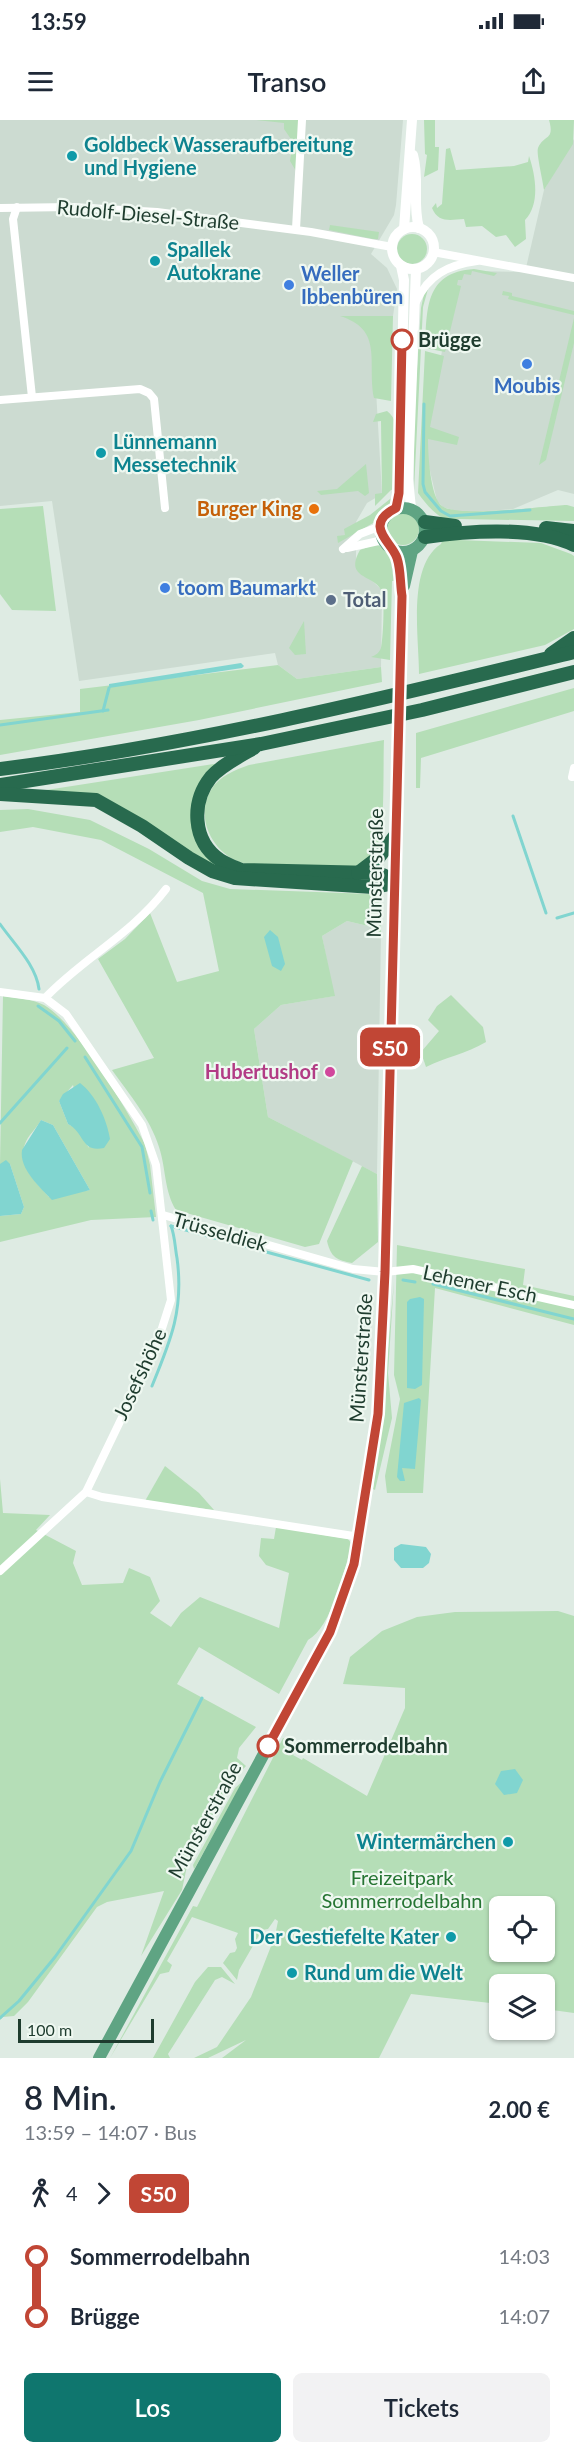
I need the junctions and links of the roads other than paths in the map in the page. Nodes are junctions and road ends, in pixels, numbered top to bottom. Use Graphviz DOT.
graph roads {
  1 [pos="302,120"];
  2 [pos="412,120"];
  3 [pos="411,150"];
  4 [pos="16,207"];
  5 [pos="0,208"];
  6 [pos="419,228"];
  7 [pos="404,229"];
  8 [pos="296,230"];
  9 [pos="392,247"];
  10 [pos="433,252"];
  11 [pos="484,260"];
  12 [pos="401,266"];
  13 [pos="416,269"];
  14 [pos="574,278"];
  15 [pos="413,308"];
  16 [pos="32,397"];
  17 [pos="0,400"];
  18 [pos="165,508"];
  19 [pos="396,508"];
  20 [pos="411,508"];
  21 [pos="425,522"];
  22 [pos="381,526"];
  23 [pos="574,531"];
  24 [pos="425,537"];
  25 [pos="388,545"];
  26 [pos="574,545"];
  27 [pos="412,551"];
  28 [pos="402,596"];
  29 [pos="574,638"];
  30 [pos="574,652"];
  31 [pos="541,660"];
  32 [pos="574,672"];
  33 [pos="261,744"];
  34 [pos="0,769"];
  35 [pos="0,785"];
  36 [pos="0,794"];
  37 [pos="395,836"];
  38 [pos="358,873"];
  39 [pos="394,883"];
  40 [pos="166,889"];
  41 [pos="0,992"];
  42 [pos="45,998"];
  43 [pos="163,1215"];
  44 [pos="385,1272"];
  45 [pos="574,1305"];
  46 [pos="86,1492"];
  47 [pos="360,1537"];
  48 [pos="0,1571"];
  49 [pos="99,2058"];
  1 -- 8 [label="street"];
  2 -- 3 [label="main road"];
  3 -- 6 [label="main road"];
  3 -- 7 [label="main road"];
  4 -- 5 [label="street, Rudolf-Diesel-Straße"];
  4 -- 8 [label="street, Rudolf-Diesel-Straße"];
  4 -- 16 [label="street"];
  6 -- 7 [label="main road"];
  6 -- 10 [label="main road"];
  7 -- 9 [label="main road"];
  8 -- 9 [label="street, Rudolf-Diesel-Straße"];
  9 -- 12 [label="main road"];
  10 -- 11 [label="street"];
  10 -- 13 [label="main road"];
  11 -- 14 [label="street"];
  11 -- 15 [label="street"];
  12 -- 13 [label="main road"];
  12 -- 19 [label="main road"];
  13 -- 15 [label="main road"];
  15 -- 20 [label="main road"];
  16 -- 17 [label="street"];
  16 -- 18 [label="street"];
  19 -- 20 [label="main road"];
  19 -- 22 [label="main road"];
  20 -- 21 [label="main road"];
  21 -- 23 [label="highway"];
  21 -- 24 [label="main road"];
  22 -- 25 [label="main road"];
  22 -- 25 [label="street"];
  24 -- 26 [label="highway"];
  24 -- 27 [label="main road"];
  25 -- 27 [label="main road"];
  25 -- 28 [label="main road, Münsterstraße"];
  27 -- 28 [label="main road, Münsterstraße"];
  28 -- 37 [label="main road, Münsterstraße"];
  29 -- 31 [label="highway"];
  30 -- 31 [label="highway"];
  31 -- 34 [label="highway"];
  32 -- 33 [label="highway"];
  33 -- 35 [label="highway"];
  33 -- 38 [label="highway"];
  36 -- 39 [label="highway"];
  37 -- 38 [label="highway"];
  37 -- 39 [label="main road, Münsterstraße"];
  38 -- 39 [label="highway"];
  39 -- 44 [label="main road, Münsterstraße"];
  40 -- 42 [label="street"];
  41 -- 42 [label="street"];
  42 -- 43 [label="street, Trüsseldiek"];
  43 -- 44 [label="street, Trüsseldiek"];
  43 -- 46 [label="street, Josefshöhe"];
  44 -- 45 [label="street, Lehener Esch"];
  44 -- 47 [label="main road, Münsterstraße"];
  46 -- 47 [label="street"];
  46 -- 48 [label="street, Josefshöhe"];
  47 -- 49 [label="main road, Münsterstraße"];
}
